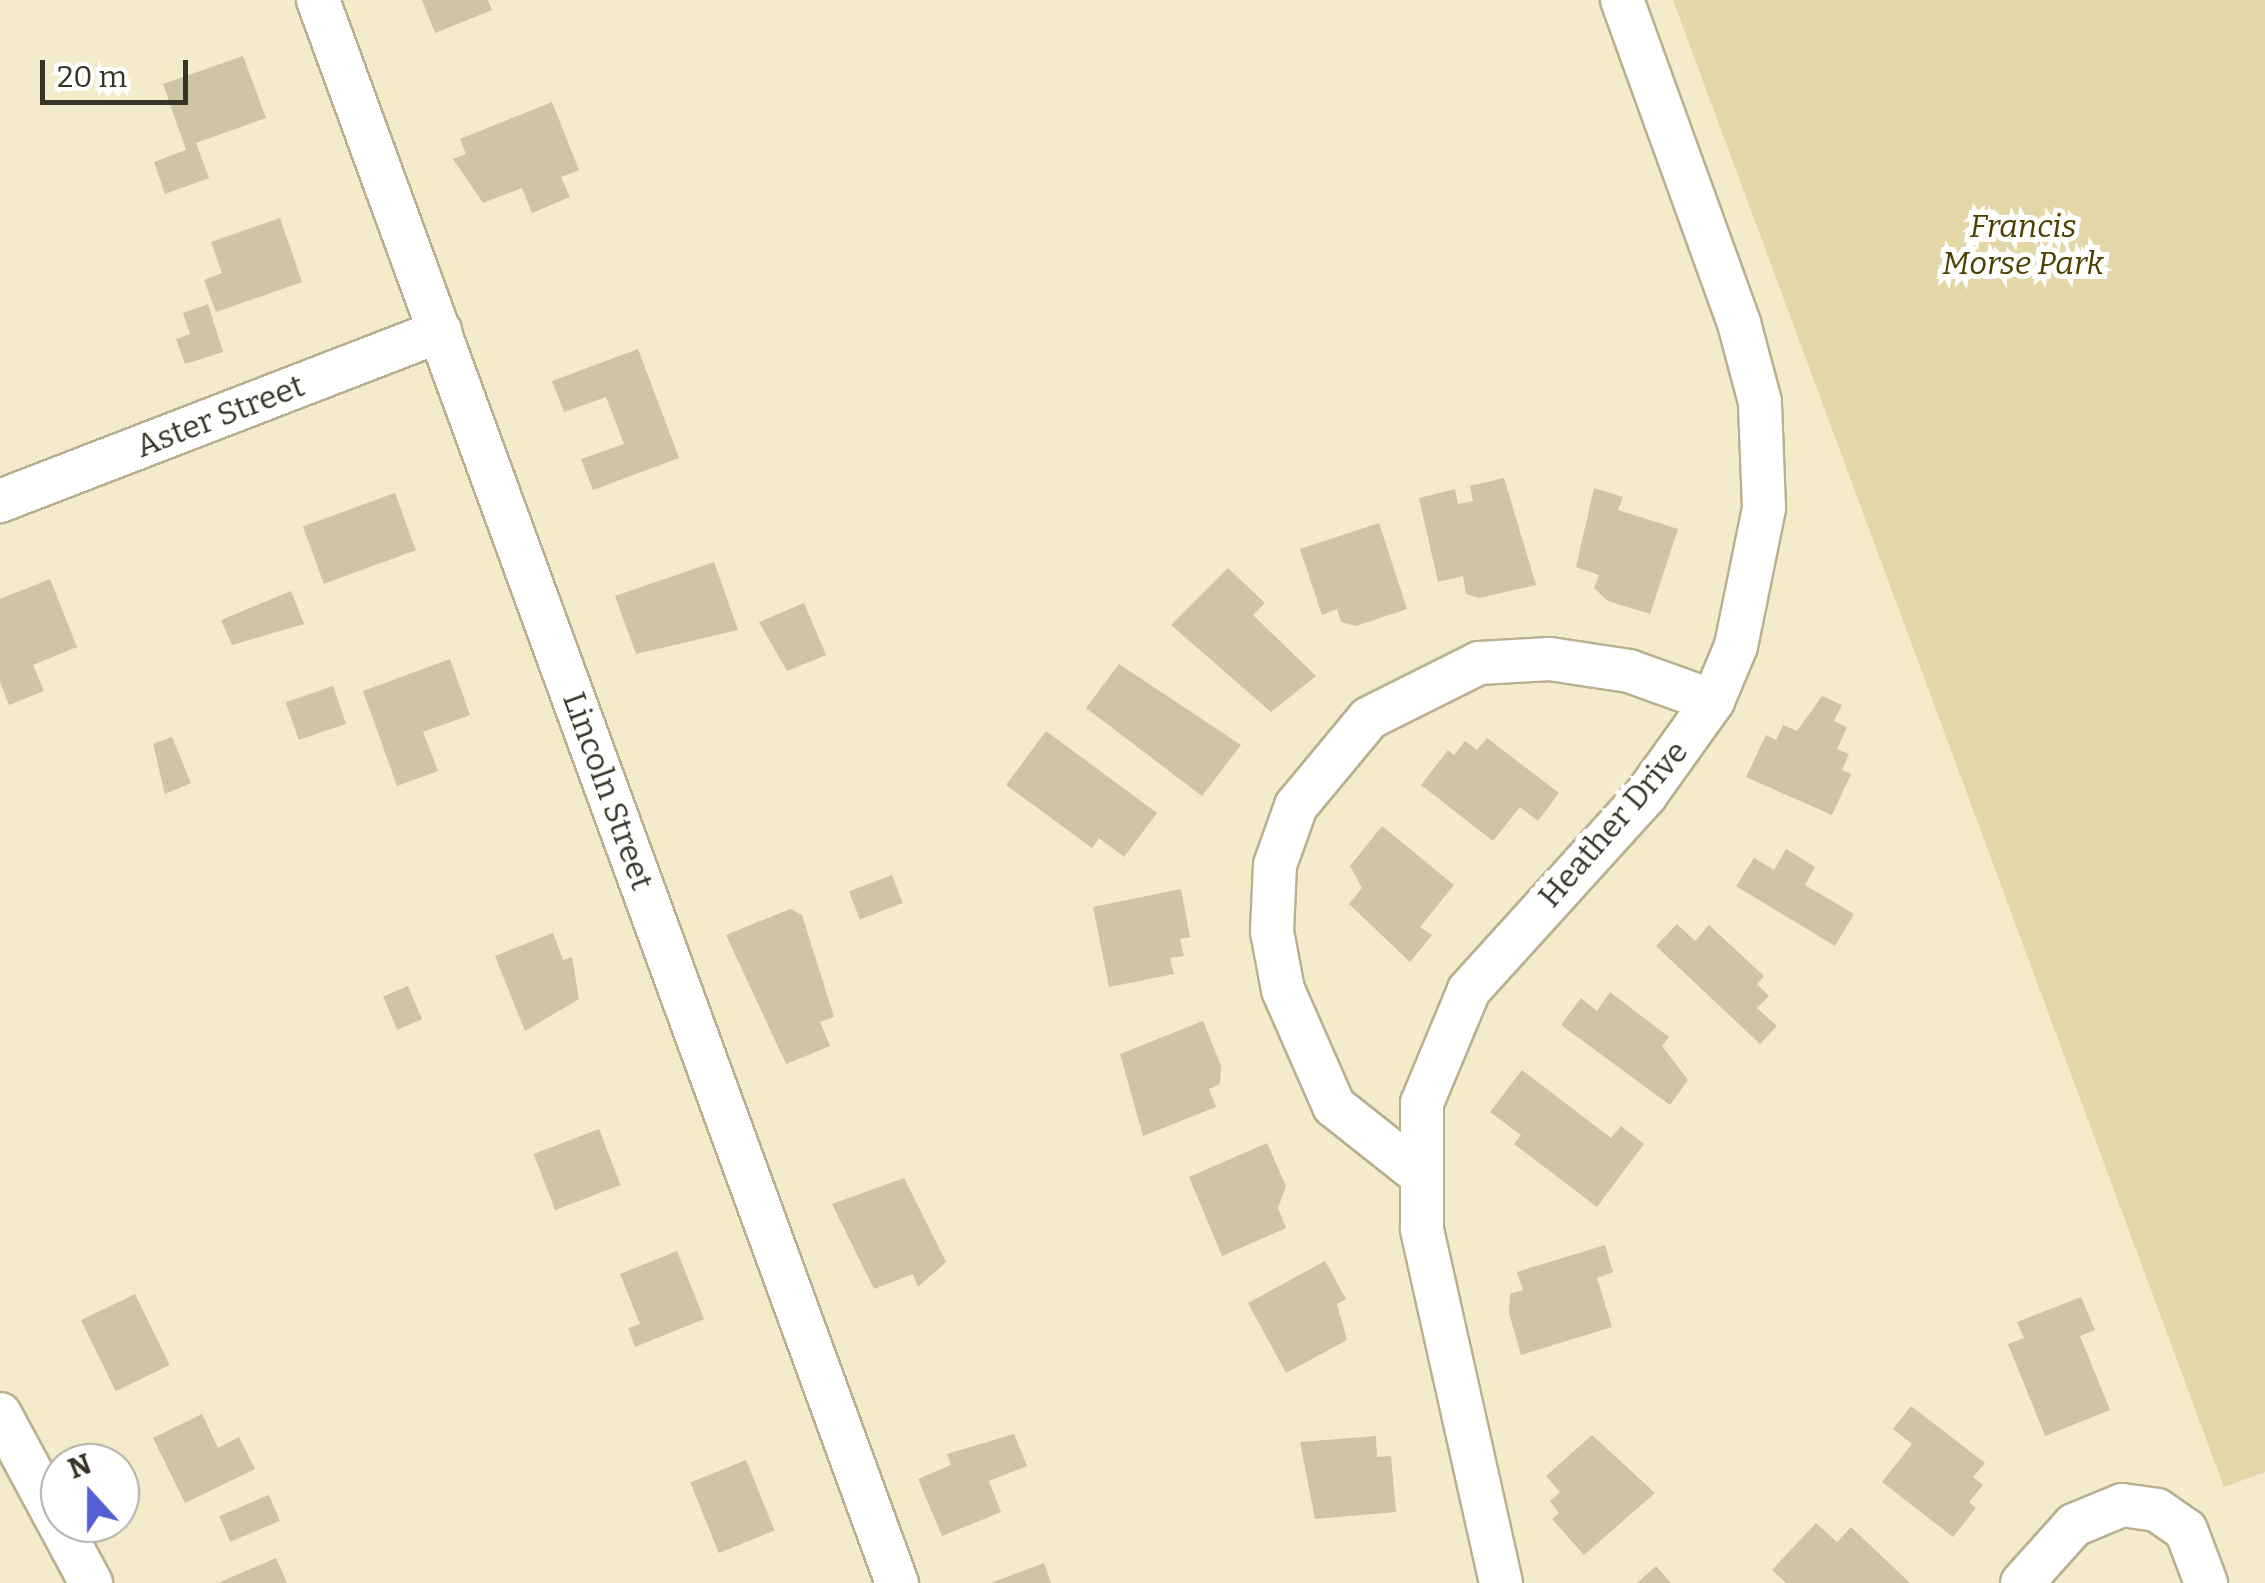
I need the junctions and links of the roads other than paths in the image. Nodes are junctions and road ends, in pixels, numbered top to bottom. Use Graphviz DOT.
graph roads {
  1 [pos="318,0"];
  2 [pos="1622,0"];
  3 [pos="440,331"];
  4 [pos="0,501"];
  5 [pos="1714,701"];
  6 [pos="1416,1171"];
  7 [pos="0,1414"];
  8 [pos="92,1583"];
  9 [pos="897,1583"];
  10 [pos="1501,1583"];
  11 [pos="2022,1583"];
  12 [pos="2206,1583"];
  1 -- 3 [label="street, Lincoln Street"];
  2 -- 5 [label="street, Heather Drive"];
  3 -- 4 [label="street, Aster Street"];
  3 -- 9 [label="street, Lincoln Street"];
  5 -- 6 [label="street, Heather Drive"];
  5 -- 6 [label="street"];
  6 -- 10 [label="street, Heather Drive"];
  7 -- 8 [label="street"];
  11 -- 12 [label="street"];
}
